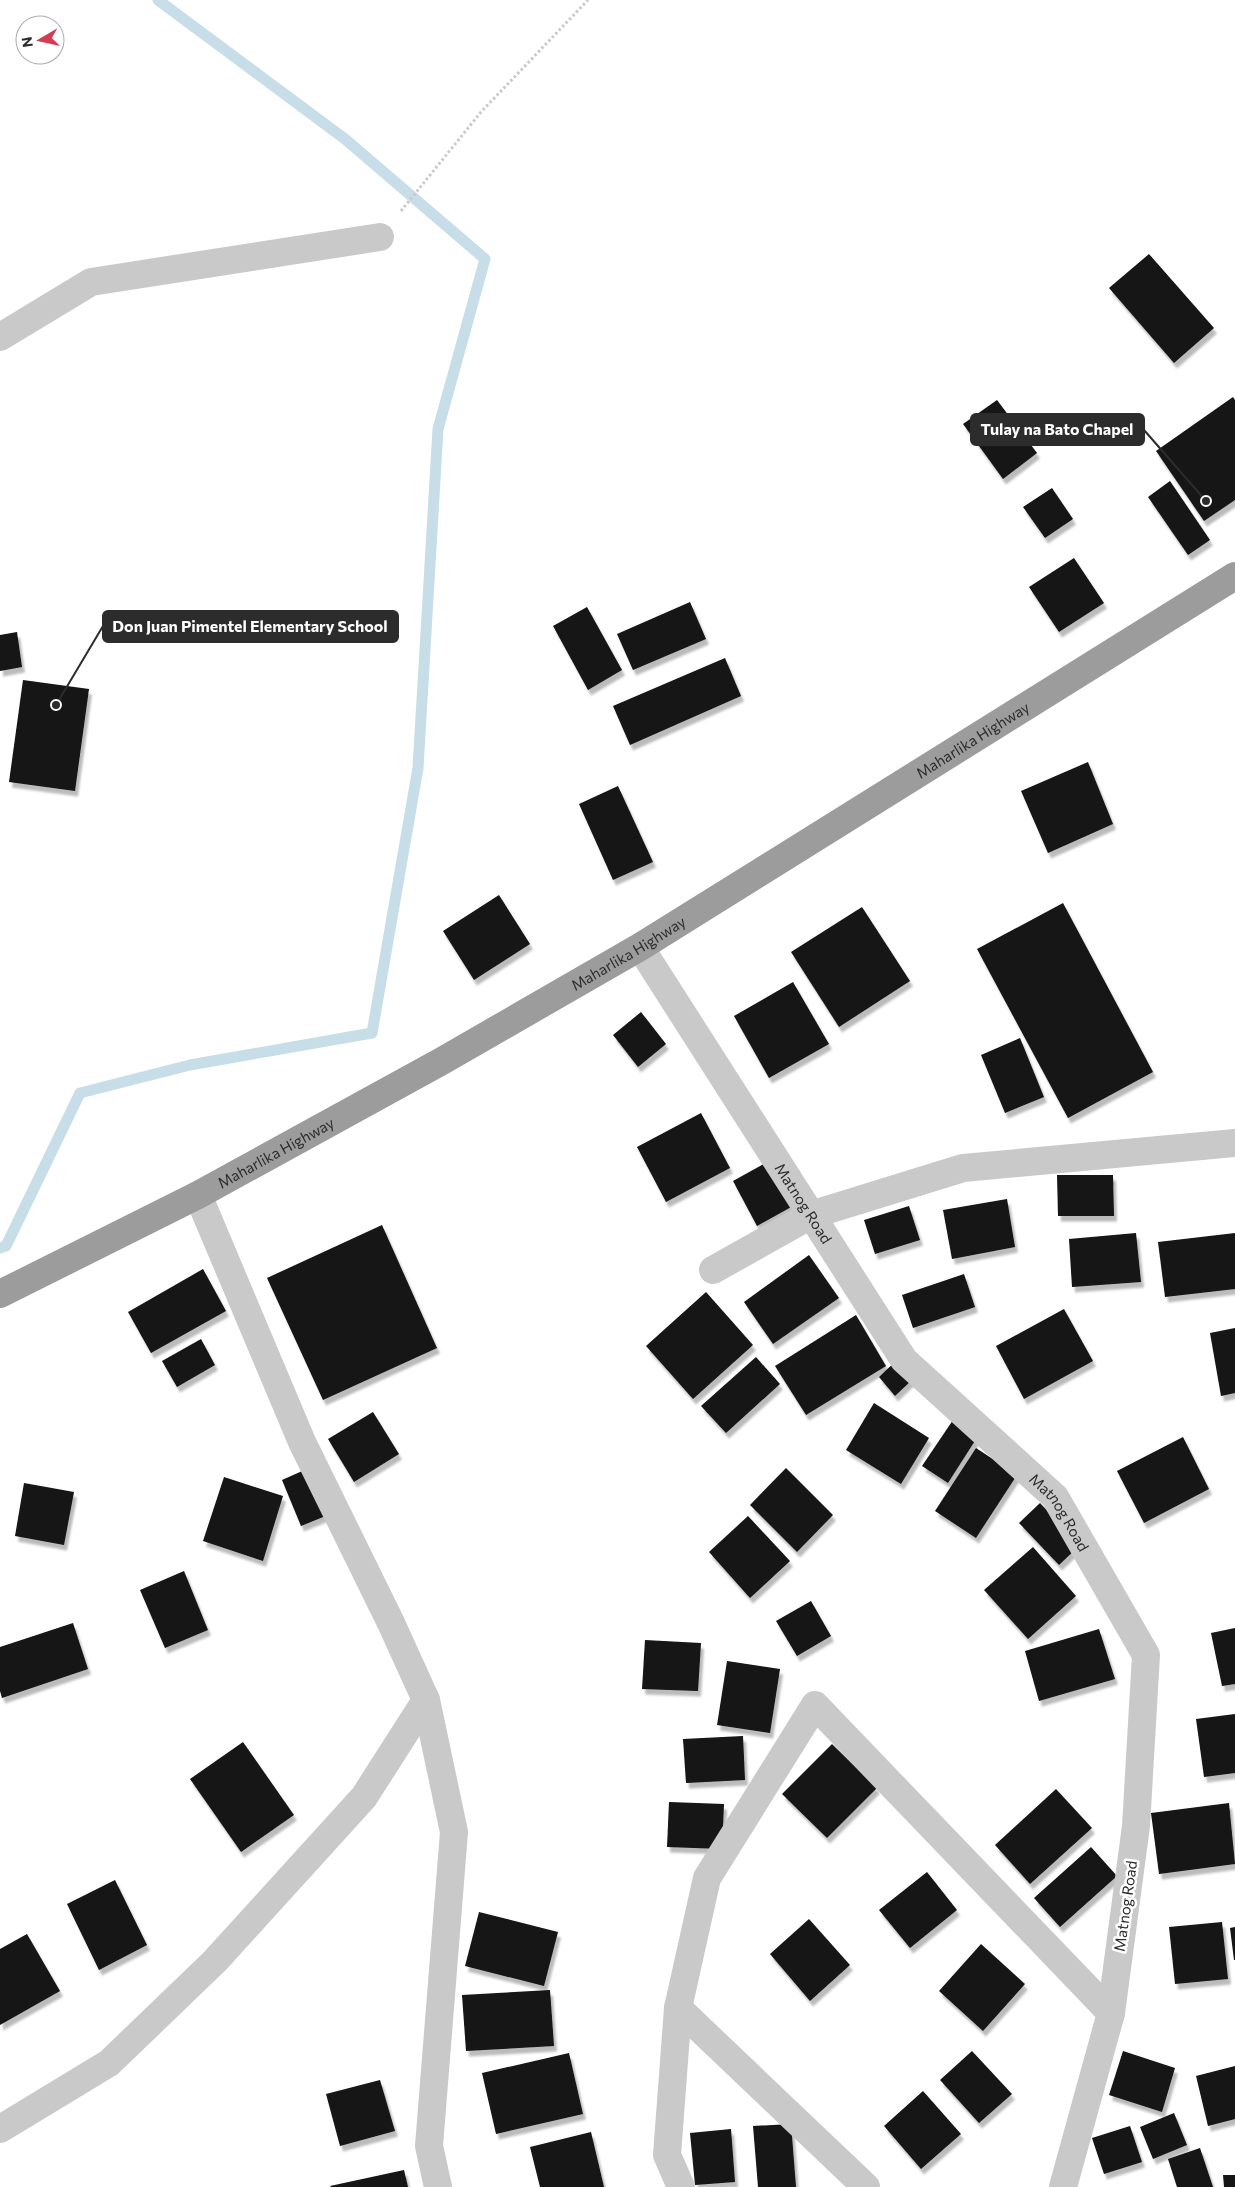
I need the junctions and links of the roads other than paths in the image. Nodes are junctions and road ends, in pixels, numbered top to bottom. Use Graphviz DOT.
graph roads {
  1 [pos="380,237"];
  2 [pos="0,337"];
  3 [pos="1235,576"];
  4 [pos="640,947"];
  5 [pos="1235,1143"];
  6 [pos="198,1195"];
  7 [pos="811,1215"];
  8 [pos="713,1270"];
  9 [pos="0,1294"];
  10 [pos="426,1700"];
  11 [pos="678,2008"];
  12 [pos="1110,2013"];
  13 [pos="0,2129"];
  14 [pos="438,2187"];
  15 [pos="681,2187"];
  16 [pos="866,2187"];
  17 [pos="1063,2187"];
  1 -- 2 [label="street"];
  3 -- 4 [label="highway, Maharlika Highway"];
  4 -- 6 [label="highway, Maharlika Highway"];
  4 -- 7 [label="street, Matnog Road"];
  5 -- 7 [label="street"];
  6 -- 9 [label="highway, Maharlika Highway"];
  6 -- 10 [label="street"];
  7 -- 8 [label="street"];
  7 -- 12 [label="street, Matnog Road"];
  10 -- 13 [label="street"];
  10 -- 14 [label="street"];
  11 -- 12 [label="street"];
  11 -- 15 [label="street"];
  11 -- 16 [label="street"];
  12 -- 17 [label="street, Matnog Road"];
}
